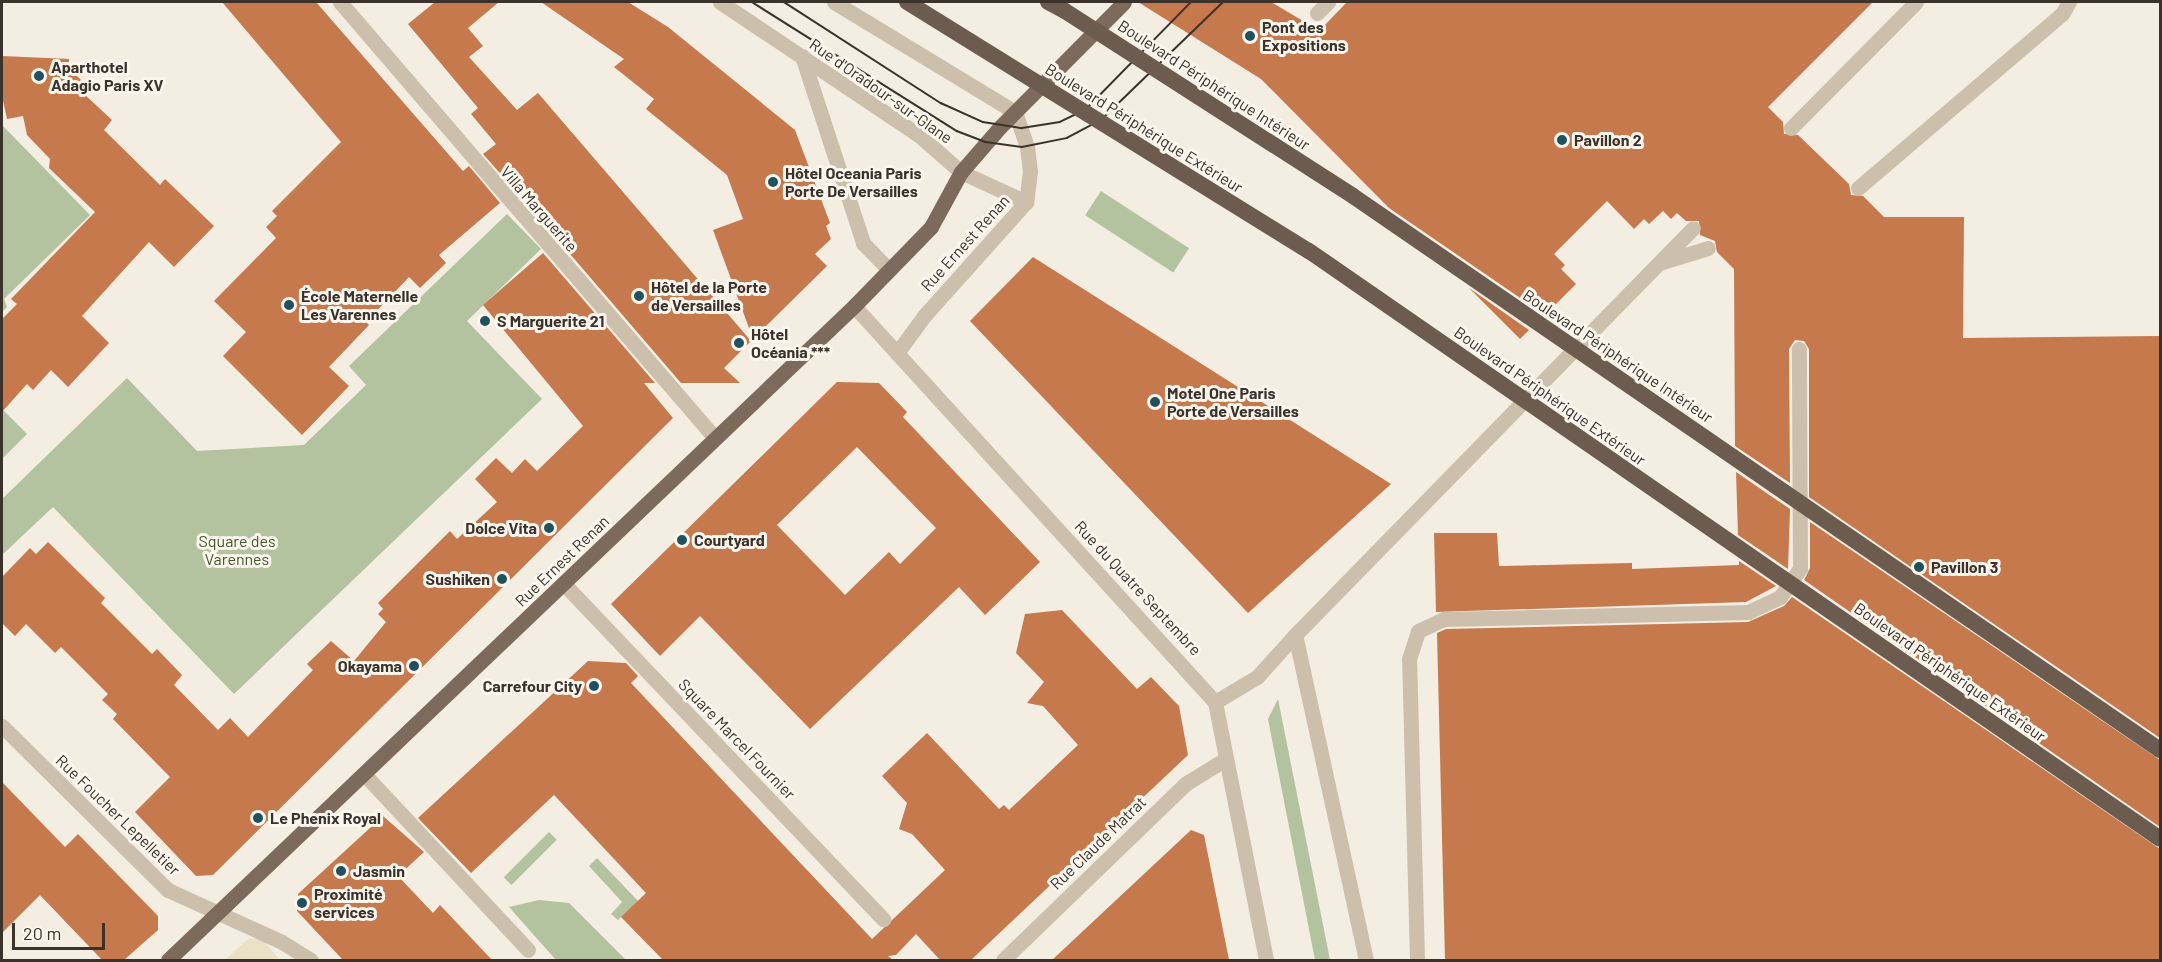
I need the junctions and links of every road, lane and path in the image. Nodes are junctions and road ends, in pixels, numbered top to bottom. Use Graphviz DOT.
graph roads {
  1 [pos="340,2"];
  2 [pos="720,2"];
  3 [pos="834,2"];
  4 [pos="907,2"];
  5 [pos="1048,2"];
  6 [pos="1124,2"];
  7 [pos="1328,2"];
  8 [pos="1916,2"];
  9 [pos="2070,2"];
  10 [pos="1317,13"];
  11 [pos="802,56"];
  12 [pos="1015,112"];
  13 [pos="1791,128"];
  14 [pos="961,171"];
  15 [pos="1858,188"];
  16 [pos="1026,202"];
  17 [pos="1693,228"];
  18 [pos="1708,248"];
  19 [pos="1657,263"];
  20 [pos="890,270"];
  21 [pos="854,306"];
  22 [pos="1799,349"];
  23 [pos="897,353"];
  24 [pos="714,437"];
  25 [pos="564,584"];
  26 [pos="1295,635"];
  27 [pos="1215,702"];
  28 [pos="2,726"];
  29 [pos="2160,750"];
  30 [pos="1224,760"];
  31 [pos="364,775"];
  32 [pos="2160,839"];
  33 [pos="219,914"];
  34 [pos="883,919"];
  35 [pos="528,950"];
  36 [pos="168,960"];
  37 [pos="311,960"];
  38 [pos="1003,960"];
  39 [pos="1266,960"];
  40 [pos="1366,960"];
  41 [pos="1417,960"];
  1 -- 24 [label="street, Villa Marguerite"];
  2 -- 11 [label="street, Rue d'Oradour-sur-Glane"];
  3 -- 12 [label="street"];
  4 -- 32 [label="highway, Boulevard Périphérique Extérieur, bridge"];
  5 -- 29 [label="highway, Boulevard Périphérique Intérieur, bridge"];
  6 -- 12 [label="main road, Rue Ernest Renan"];
  7 -- 10 [label="street"];
  8 -- 13 [label="street"];
  9 -- 15 [label="street"];
  11 -- 14 [label="street, Rue d'Oradour-sur-Glane"];
  11 -- 20 [label="street"];
  12 -- 14 [label="main road, Rue Ernest Renan"];
  12 -- 16 [label="street, Rue Ernest Renan"];
  14 -- 16 [label="street, Rue d'Oradour-sur-Glane"];
  14 -- 20 [label="main road, Rue Ernest Renan"];
  16 -- 23 [label="street, Rue Ernest Renan"];
  17 -- 19 [label="street"];
  18 -- 19 [label="street"];
  19 -- 26 [label="street"];
  20 -- 21 [label="main road, Rue Ernest Renan"];
  21 -- 23 [label="street, Rue du Quatre Septembre"];
  21 -- 24 [label="main road, Rue Ernest Renan"];
  22 -- 41 [label="street"];
  23 -- 27 [label="street, Rue du Quatre Septembre"];
  24 -- 25 [label="main road, Rue Ernest Renan"];
  25 -- 31 [label="main road, Rue Ernest Renan"];
  25 -- 34 [label="street, Square Marcel Fournier"];
  26 -- 27 [label="street"];
  26 -- 40 [label="street"];
  27 -- 30 [label="street"];
  28 -- 33 [label="street, Rue Foucher Lepelletier"];
  30 -- 38 [label="street, Rue Claude Matrat"];
  30 -- 39 [label="street"];
  31 -- 33 [label="main road, Rue Ernest Renan"];
  31 -- 35 [label="street"];
  33 -- 36 [label="main road, Rue Ernest Renan"];
  33 -- 37 [label="street, Rue Foucher Lepelletier"];
}
